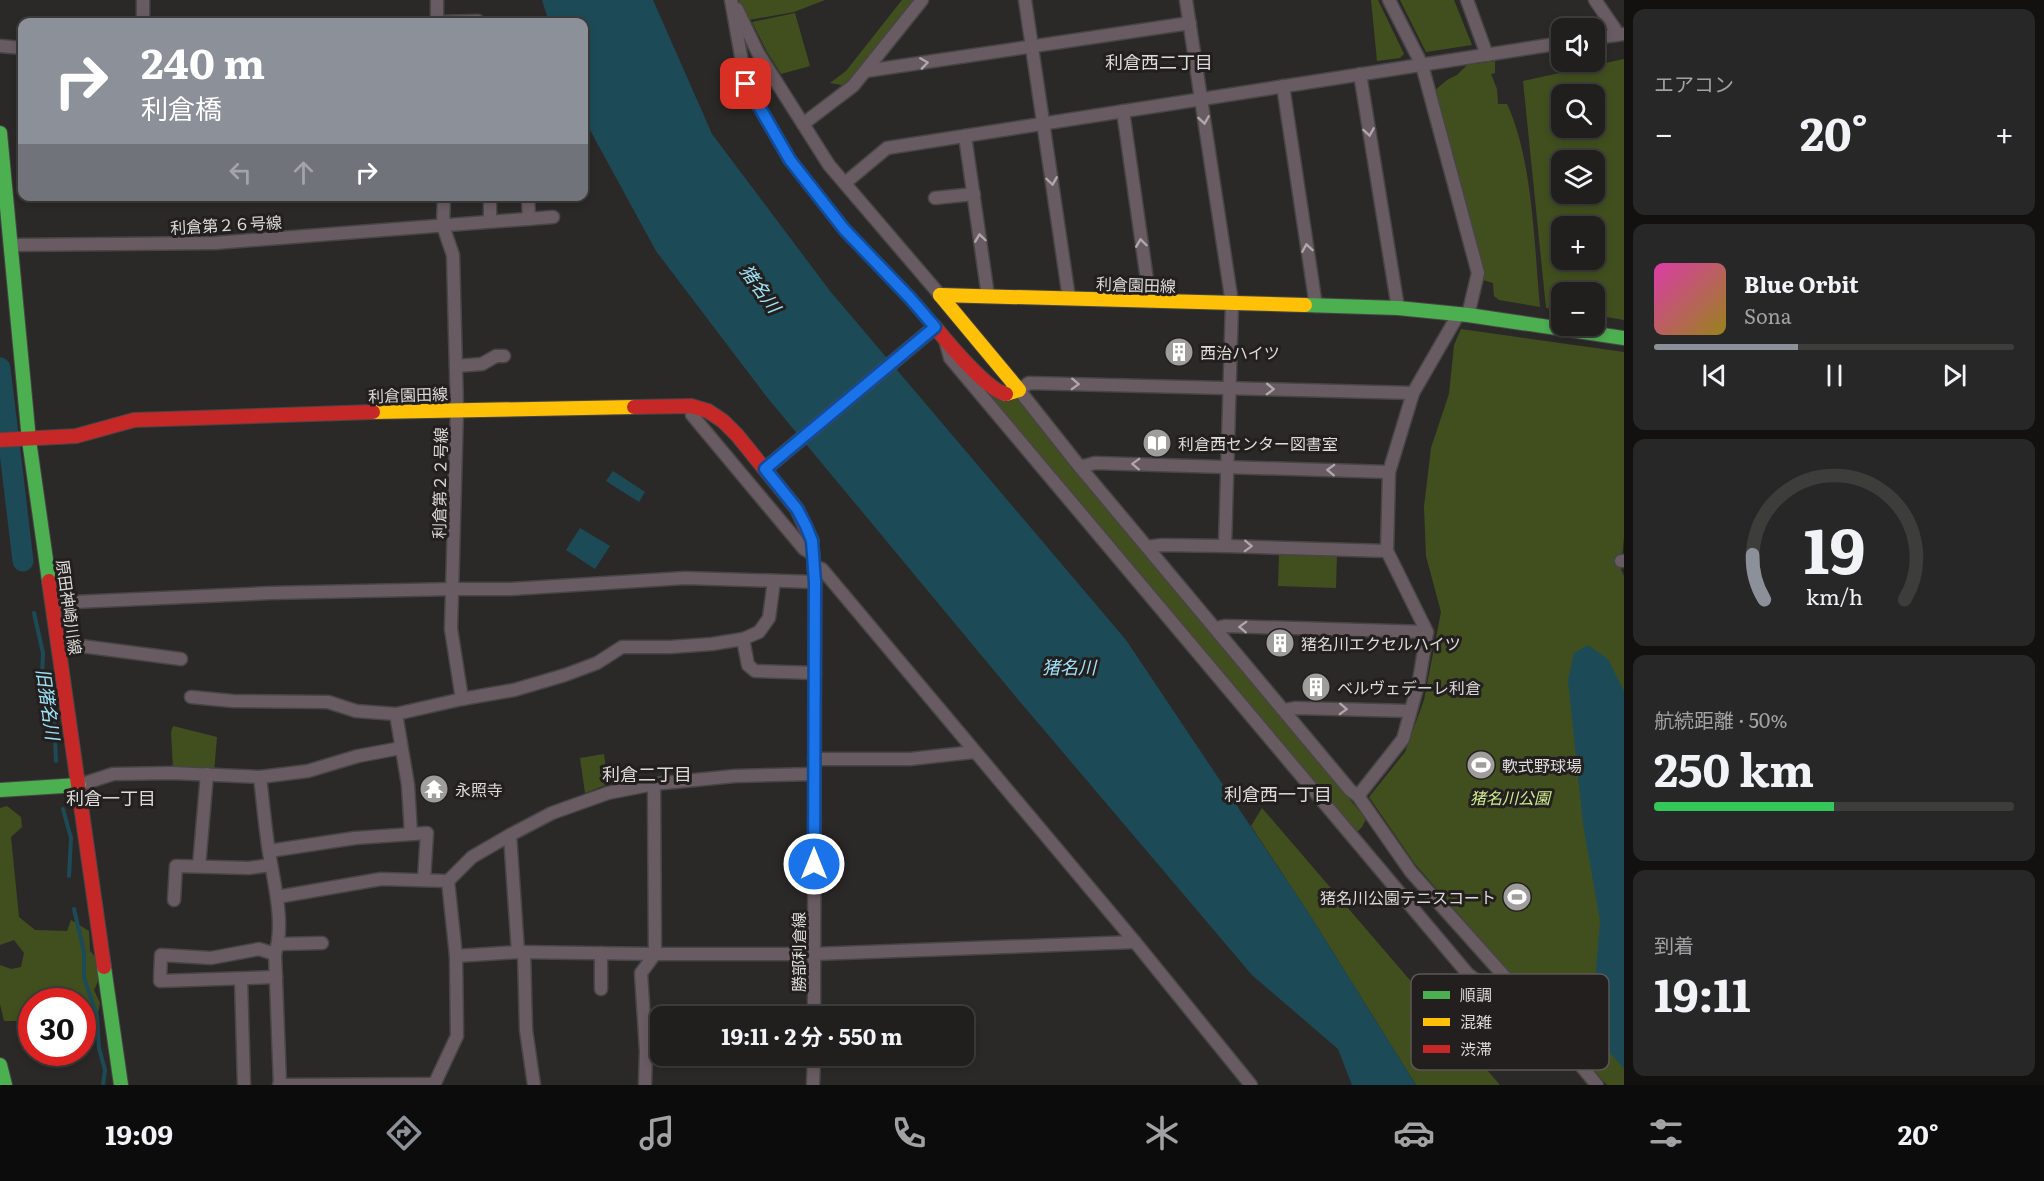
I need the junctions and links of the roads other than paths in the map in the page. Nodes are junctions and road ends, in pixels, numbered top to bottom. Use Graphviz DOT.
graph roads {
  1 [pos="142,0"];
  2 [pos="437,0"];
  3 [pos="732,0"];
  4 [pos="922,0"];
  5 [pos="1025,0"];
  6 [pos="1186,0"];
  7 [pos="1389,0"];
  8 [pos="1467,0"];
  9 [pos="1595,0"];
  10 [pos="143,18"];
  11 [pos="437,18"];
  12 [pos="1190,23"];
  13 [pos="1620,34"];
  14 [pos="1605,36"];
  15 [pos="1551,45"];
  16 [pos="0,46"];
  17 [pos="18,48"];
  18 [pos="1032,48"];
  19 [pos="1487,54"];
  20 [pos="1422,65"];
  21 [pos="866,71"];
  22 [pos="1360,74"];
  23 [pos="1283,86"];
  24 [pos="1201,99"];
  25 [pos="1123,111"];
  26 [pos="1044,123"];
  27 [pos="803,124"];
  28 [pos="0,133"];
  29 [pos="965,136"];
  30 [pos="845,183"];
  31 [pos="974,194"];
  32 [pos="935,198"];
  33 [pos="444,201"];
  34 [pos="490,201"];
  35 [pos="528,201"];
  36 [pos="553,217"];
  37 [pos="489,218"];
  38 [pos="529,219"];
  39 [pos="443,226"];
  40 [pos="10,245"];
  41 [pos="940,295"];
  42 [pos="988,296"];
  43 [pos="1069,298"];
  44 [pos="1150,300"];
  45 [pos="1232,303"];
  46 [pos="1316,306"];
  47 [pos="1398,308"];
  48 [pos="1463,315"];
  49 [pos="935,327"];
  50 [pos="1624,338"];
  51 [pos="945,340"];
  52 [pos="504,356"];
  53 [pos="456,366"];
  54 [pos="1229,388"];
  55 [pos="1019,390"];
  56 [pos="1413,393"];
  57 [pos="691,406"];
  58 [pos="457,409"];
  59 [pos="0,440"];
  60 [pos="23,440"];
  61 [pos="770,465"];
  62 [pos="1080,467"];
  63 [pos="1228,467"];
  64 [pos="1389,472"];
  65 [pos="1225,546"];
  66 [pos="1147,547"];
  67 [pos="1387,551"];
  68 [pos="813,554"];
  69 [pos="774,581"];
  70 [pos="815,582"];
  71 [pos="454,588"];
  72 [pos="52,603"];
  73 [pos="1216,628"];
  74 [pos="1427,632"];
  75 [pos="743,639"];
  76 [pos="58,644"];
  77 [pos="181,659"];
  78 [pos="815,673"];
  79 [pos="191,697"];
  80 [pos="462,699"];
  81 [pos="1285,710"];
  82 [pos="1410,711"];
  83 [pos="396,714"];
  84 [pos="401,748"];
  85 [pos="974,752"];
  86 [pos="814,759"];
  87 [pos="207,774"];
  88 [pos="814,774"];
  89 [pos="260,777"];
  90 [pos="654,784"];
  91 [pos="79,785"];
  92 [pos="0,790"];
  93 [pos="1358,796"];
  94 [pos="411,834"];
  95 [pos="510,835"];
  96 [pos="269,851"];
  97 [pos="272,865"];
  98 [pos="199,866"];
  99 [pos="424,880"];
  100 [pos="448,881"];
  101 [pos="277,897"];
  102 [pos="174,900"];
  103 [pos="1135,942"];
  104 [pos="322,943"];
  105 [pos="277,949"];
  106 [pos="521,952"];
  107 [pos="601,953"];
  108 [pos="655,954"];
  109 [pos="814,954"];
  110 [pos="456,956"];
  111 [pos="1468,974"];
  112 [pos="1502,974"];
  113 [pos="276,977"];
  114 [pos="241,979"];
  115 [pos="601,989"];
  116 [pos="814,1006"];
  117 [pos="0,1065"];
  118 [pos="814,1066"];
  119 [pos="1585,1070"];
  120 [pos="434,1084"];
  121 [pos="5,1085"];
  122 [pos="121,1085"];
  123 [pos="244,1085"];
  124 [pos="279,1085"];
  125 [pos="534,1085"];
  126 [pos="645,1085"];
  127 [pos="813,1085"];
  128 [pos="1251,1085"];
  129 [pos="1597,1085"];
  1 -- 10 [label="street"];
  2 -- 11 [label="street"];
  3 -- 27 [label="street"];
  3 -- 49 [label="street"];
  4 -- 21 [label="street"];
  5 -- 18 [label="street"];
  6 -- 12 [label="street"];
  7 -- 20 [label="street"];
  8 -- 19 [label="street"];
  9 -- 13 [label="street"];
  12 -- 18 [label="street"];
  12 -- 24 [label="street"];
  13 -- 14 [label="street"];
  15 -- 19 [label="street"];
  16 -- 17 [label="street"];
  21 -- 18 [label="street, one-way"];
  18 -- 26 [label="street"];
  19 -- 20 [label="street"];
  20 -- 22 [label="street"];
  20 -- 48 [label="street"];
  21 -- 27 [label="street"];
  22 -- 23 [label="street"];
  22 -- 47 [label="street, one-way"];
  23 -- 24 [label="street"];
  46 -- 23 [label="street, one-way"];
  24 -- 25 [label="street"];
  24 -- 45 [label="street, one-way"];
  25 -- 26 [label="street"];
  44 -- 25 [label="street, one-way"];
  26 -- 29 [label="street"];
  26 -- 43 [label="street, one-way"];
  27 -- 30 [label="street"];
  28 -- 40 [label="street, 原田神崎川線"];
  29 -- 30 [label="street"];
  29 -- 31 [label="street"];
  30 -- 41 [label="street"];
  31 -- 32 [label="street"];
  42 -- 31 [label="street, one-way"];
  33 -- 39 [label="street, 利倉第２２号線"];
  34 -- 37 [label="street"];
  35 -- 38 [label="street"];
  36 -- 38 [label="street, 利倉第２６号線"];
  38 -- 39 [label="street, 利倉第２６号線"];
  39 -- 40 [label="street, 利倉第２６号線"];
  39 -- 53 [label="street, 利倉第２２号線"];
  40 -- 60 [label="street, 原田神崎川線"];
  41 -- 42 [label="street, 利倉園田線"];
  41 -- 55 [label="street"];
  42 -- 43 [label="street, 利倉園田線"];
  43 -- 44 [label="street, 利倉園田線"];
  44 -- 45 [label="street, 利倉園田線"];
  45 -- 46 [label="street, 利倉園田線"];
  45 -- 54 [label="street"];
  46 -- 47 [label="street, 利倉園田線"];
  47 -- 48 [label="street, 利倉園田線"];
  48 -- 50 [label="street, 利倉園田線"];
  48 -- 56 [label="street"];
  49 -- 51 [label="street"];
  49 -- 61 [label="street"];
  51 -- 55 [label="street"];
  51 -- 111 [label="street"];
  52 -- 53 [label="street"];
  53 -- 58 [label="street, 利倉第２２号線"];
  55 -- 54 [label="street, one-way"];
  54 -- 56 [label="street, one-way"];
  54 -- 63 [label="street"];
  55 -- 62 [label="street"];
  56 -- 64 [label="street"];
  57 -- 58 [label="street, 利倉園田線"];
  57 -- 61 [label="street, 利倉園田線"];
  57 -- 68 [label="street"];
  58 -- 60 [label="street, 利倉園田線"];
  58 -- 71 [label="street, 利倉第２２号線"];
  59 -- 60 [label="street, 利倉園田線"];
  60 -- 72 [label="street, 原田神崎川線"];
  61 -- 68 [label="street, 勝部利倉線"];
  63 -- 62 [label="street, one-way"];
  62 -- 66 [label="street"];
  64 -- 63 [label="street, one-way"];
  63 -- 65 [label="street"];
  64 -- 67 [label="street"];
  65 -- 66 [label="street"];
  65 -- 67 [label="street, one-way"];
  66 -- 73 [label="street"];
  67 -- 74 [label="street"];
  68 -- 70 [label="street, 勝部利倉線"];
  68 -- 85 [label="street"];
  69 -- 70 [label="street"];
  69 -- 71 [label="street"];
  69 -- 75 [label="street"];
  70 -- 78 [label="street, 勝部利倉線"];
  71 -- 72 [label="street"];
  71 -- 80 [label="street, 利倉第２２号線"];
  72 -- 76 [label="street, 原田神崎川線"];
  74 -- 73 [label="street, one-way"];
  73 -- 81 [label="street"];
  74 -- 82 [label="street"];
  75 -- 78 [label="street"];
  75 -- 80 [label="street"];
  76 -- 77 [label="street"];
  76 -- 91 [label="street, 原田神崎川線"];
  78 -- 86 [label="street, 勝部利倉線"];
  79 -- 83 [label="street"];
  80 -- 83 [label="street"];
  81 -- 82 [label="street, one-way"];
  81 -- 93 [label="street"];
  82 -- 93 [label="street"];
  83 -- 84 [label="street"];
  84 -- 89 [label="street"];
  84 -- 94 [label="street"];
  85 -- 86 [label="street"];
  85 -- 103 [label="street"];
  86 -- 88 [label="street, 勝部利倉線"];
  87 -- 89 [label="street"];
  87 -- 91 [label="street"];
  87 -- 98 [label="street"];
  88 -- 90 [label="street"];
  88 -- 109 [label="street, 勝部利倉線"];
  89 -- 96 [label="street"];
  90 -- 95 [label="street"];
  90 -- 108 [label="street"];
  91 -- 92 [label="street"];
  91 -- 122 [label="street, 原田神崎川線"];
  93 -- 112 [label="street"];
  94 -- 96 [label="street"];
  94 -- 99 [label="street"];
  95 -- 100 [label="street"];
  95 -- 106 [label="street"];
  96 -- 97 [label="street"];
  97 -- 98 [label="street"];
  97 -- 101 [label="street"];
  98 -- 102 [label="street"];
  99 -- 100 [label="street"];
  99 -- 101 [label="street"];
  100 -- 110 [label="street"];
  101 -- 105 [label="street"];
  103 -- 109 [label="street"];
  103 -- 128 [label="street"];
  104 -- 105 [label="street"];
  105 -- 113 [label="street"];
  105 -- 114 [label="street"];
  106 -- 107 [label="street"];
  106 -- 110 [label="street"];
  106 -- 125 [label="street"];
  107 -- 108 [label="street"];
  107 -- 115 [label="street"];
  108 -- 109 [label="street"];
  108 -- 126 [label="street"];
  109 -- 116 [label="street, 勝部利倉線"];
  110 -- 120 [label="street"];
  113 -- 114 [label="street"];
  113 -- 124 [label="street"];
  114 -- 123 [label="street"];
  117 -- 121 [label="street"];
  118 -- 127 [label="street"];
  119 -- 129 [label="street"];
  120 -- 124 [label="street"];
}
